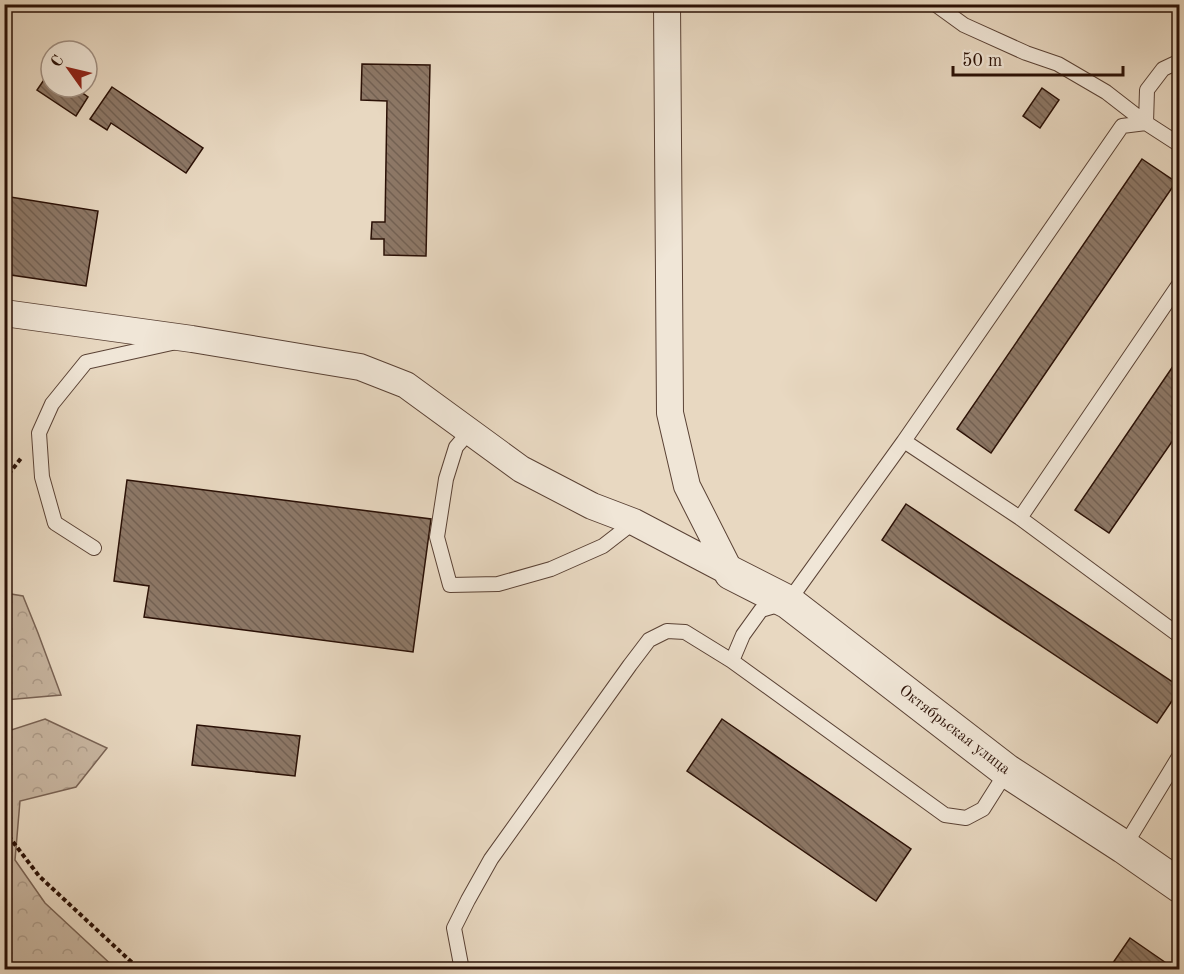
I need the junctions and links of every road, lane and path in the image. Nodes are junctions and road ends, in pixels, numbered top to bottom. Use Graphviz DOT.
graph roads {
  1 [pos="667,4"];
  2 [pos="935,4"];
  3 [pos="1179,61"];
  4 [pos="1146,123"];
  5 [pos="1179,145"];
  6 [pos="1179,283"];
  7 [pos="4,313"];
  8 [pos="192,339"];
  9 [pos="469,432"];
  10 [pos="904,441"];
  11 [pos="1020,518"];
  12 [pos="634,522"];
  13 [pos="94,548"];
  14 [pos="731,573"];
  15 [pos="788,602"];
  16 [pos="1179,636"];
  17 [pos="732,661"];
  18 [pos="1179,755"];
  19 [pos="1007,771"];
  20 [pos="4,830"];
  21 [pos="1124,847"];
  22 [pos="1179,886"];
  23 [pos="140,969"];
  24 [pos="462,969"];
  1 -- 14 [label="street"];
  2 -- 4 [label="lane"];
  3 -- 4 [label="lane"];
  4 -- 5 [label="lane"];
  4 -- 10 [label="lane"];
  6 -- 11 [label="lane"];
  7 -- 8 [label="street"];
  8 -- 9 [label="street"];
  8 -- 13 [label="lane"];
  9 -- 12 [label="street"];
  9 -- 12 [label="lane"];
  10 -- 11 [label="lane"];
  10 -- 15 [label="lane"];
  11 -- 16 [label="lane"];
  12 -- 14 [label="street"];
  14 -- 15 [label="street, Октябрьская улица"];
  15 -- 17 [label="lane"];
  15 -- 19 [label="street, Октябрьская улица"];
  17 -- 19 [label="lane"];
  17 -- 24 [label="lane"];
  18 -- 21 [label="lane"];
  19 -- 21 [label="street, Октябрьская улица"];
  20 -- 23 [label="path"];
  21 -- 22 [label="street, Октябрьская улица"];
}
